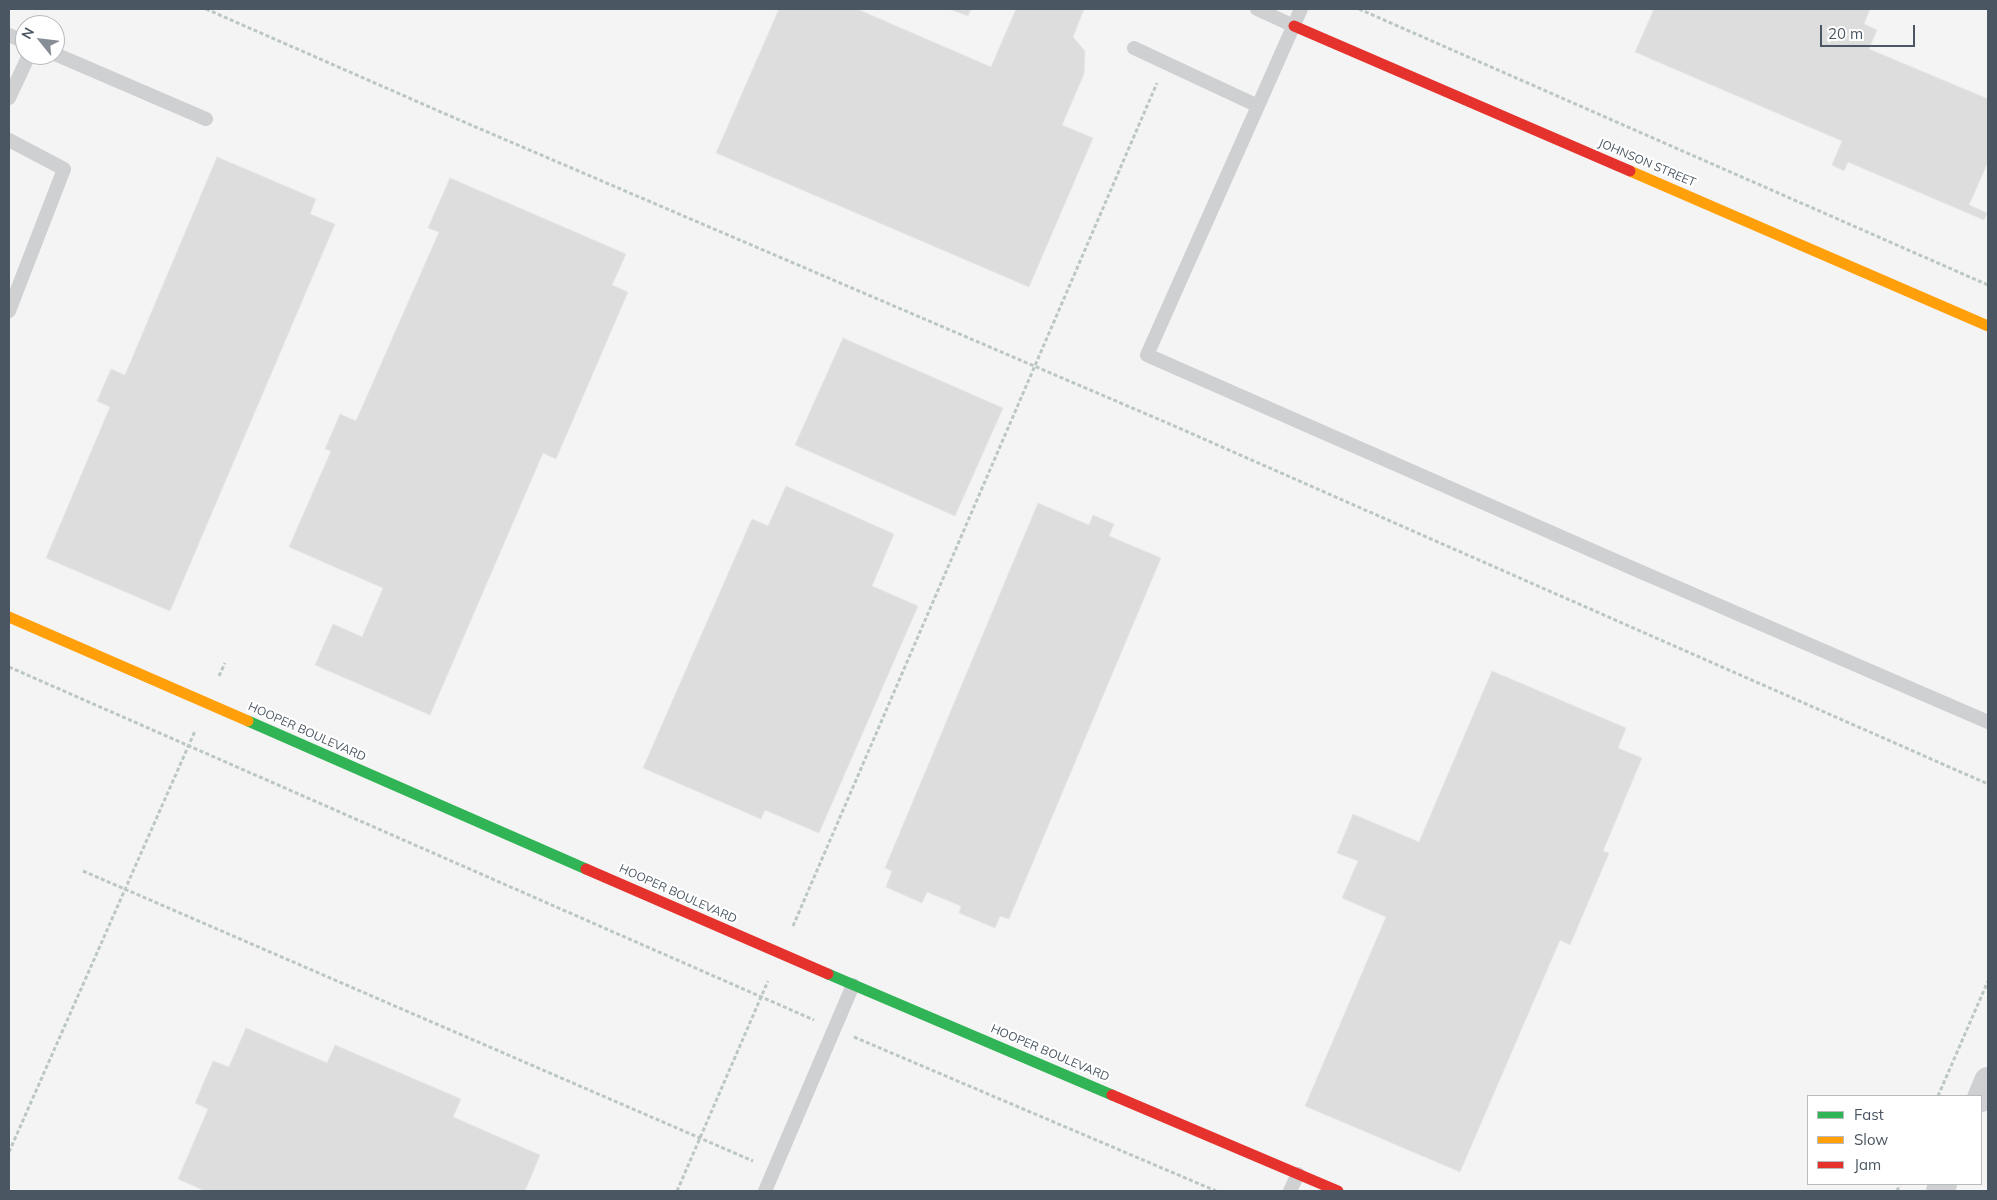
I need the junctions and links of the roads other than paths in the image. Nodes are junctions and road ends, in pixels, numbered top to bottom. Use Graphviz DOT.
graph roads {
  1 [pos="1257,9"];
  2 [pos="1301,9"];
  3 [pos="1294,26"];
  4 [pos="1134,48"];
  5 [pos="65,58"];
  6 [pos="25,65"];
  7 [pos="9,98"];
  8 [pos="1258,106"];
  9 [pos="206,119"];
  10 [pos="9,140"];
  11 [pos="9,310"];
  12 [pos="1988,326"];
  13 [pos="9,617"];
  14 [pos="1988,722"];
  15 [pos="854,985"];
  16 [pos="1988,1081"];
  17 [pos="1982,1096"];
  18 [pos="1298,1174"];
  19 [pos="765,1191"];
  20 [pos="1290,1191"];
  21 [pos="1338,1191"];
  1 -- 3 [label="lane"];
  2 -- 3 [label="lane"];
  3 -- 8 [label="lane"];
  3 -- 12 [label="street, JOHNSON STREET"];
  4 -- 8 [label="lane"];
  5 -- 9 [label="lane"];
  6 -- 7 [label="lane"];
  8 -- 14 [label="lane"];
  10 -- 11 [label="lane"];
  13 -- 15 [label="street, HOOPER BOULEVARD"];
  15 -- 18 [label="street, HOOPER BOULEVARD"];
  15 -- 19 [label="lane"];
  16 -- 17 [label="street"];
  18 -- 20 [label="lane"];
  18 -- 21 [label="street, HOOPER BOULEVARD"];
}
